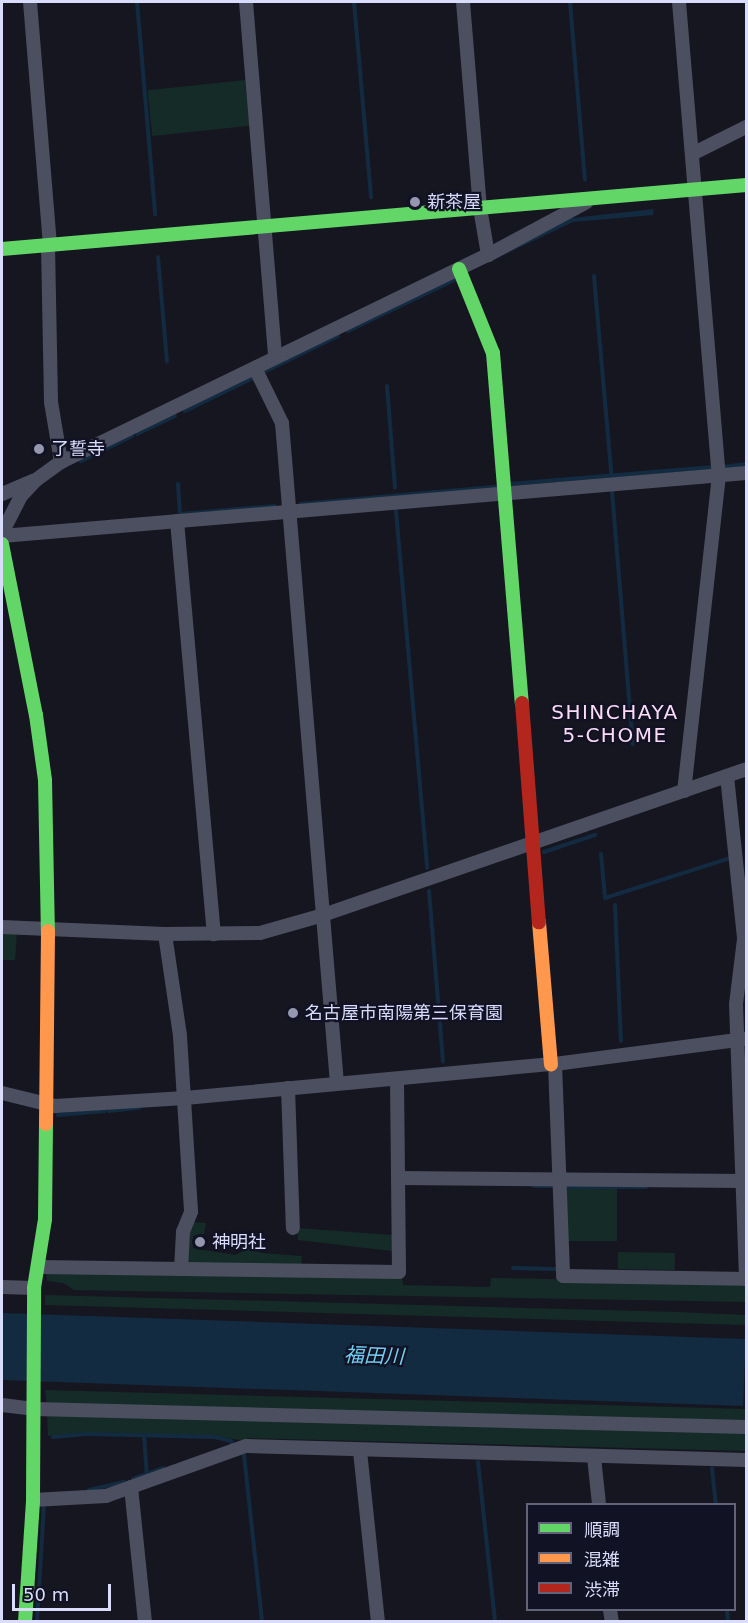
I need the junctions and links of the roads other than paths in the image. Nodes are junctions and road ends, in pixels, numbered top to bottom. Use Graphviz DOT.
graph roads {
  1 [pos="30,2"];
  2 [pos="246,2"];
  3 [pos="463,2"];
  4 [pos="679,2"];
  5 [pos="747,127"];
  6 [pos="692,154"];
  7 [pos="747,185"];
  8 [pos="695,189"];
  9 [pos="594,198"];
  10 [pos="480,208"];
  11 [pos="265,226"];
  12 [pos="49,245"];
  13 [pos="2,249"];
  14 [pos="488,255"];
  15 [pos="459,269"];
  16 [pos="274,358"];
  17 [pos="255,368"];
  18 [pos="61,462"];
  19 [pos="747,473"];
  20 [pos="720,475"];
  21 [pos="36,480"];
  22 [pos="2,494"];
  23 [pos="503,494"];
  24 [pos="289,512"];
  25 [pos="177,521"];
  26 [pos="2,535"];
  27 [pos="2,544"];
  28 [pos="747,769"];
  29 [pos="727,776"];
  30 [pos="684,791"];
  31 [pos="534,842"];
  32 [pos="323,915"];
  33 [pos="2,927"];
  34 [pos="48,929"];
  35 [pos="165,934"];
  36 [pos="214,934"];
  37 [pos="743,1040"];
  38 [pos="553,1064"];
  39 [pos="397,1079"];
  40 [pos="337,1083"];
  41 [pos="288,1088"];
  42 [pos="2,1093"];
  43 [pos="185,1098"];
  44 [pos="45,1106"];
  45 [pos="398,1178"];
  46 [pos="558,1180"];
  47 [pos="745,1181"];
  48 [pos="293,1228"];
  49 [pos="38,1267"];
  50 [pos="181,1269"];
  51 [pos="747,1279"];
  52 [pos="2,1287"];
  53 [pos="34,1288"];
  54 [pos="34,1403"];
  55 [pos="2,1405"];
  56 [pos="747,1427"];
  57 [pos="360,1451"];
  58 [pos="594,1457"];
  59 [pos="747,1460"];
  60 [pos="131,1487"];
  61 [pos="33,1500"];
  62 [pos="599,1503"];
  63 [pos="25,1622"];
  64 [pos="145,1622"];
  65 [pos="378,1622"];
  1 -- 12 [label="street"];
  2 -- 11 [label="street"];
  3 -- 10 [label="street"];
  4 -- 6 [label="street"];
  5 -- 6 [label="street"];
  6 -- 8 [label="street"];
  7 -- 8 [label="street"];
  8 -- 9 [label="street"];
  8 -- 20 [label="street"];
  9 -- 10 [label="street"];
  9 -- 14 [label="street"];
  10 -- 11 [label="street"];
  10 -- 14 [label="street"];
  11 -- 12 [label="street"];
  11 -- 16 [label="street"];
  12 -- 13 [label="street"];
  12 -- 18 [label="street"];
  14 -- 15 [label="street"];
  15 -- 16 [label="street"];
  15 -- 23 [label="street"];
  16 -- 17 [label="street"];
  17 -- 18 [label="street"];
  17 -- 24 [label="street"];
  18 -- 21 [label="street"];
  19 -- 20 [label="street"];
  20 -- 23 [label="street"];
  20 -- 30 [label="street"];
  21 -- 22 [label="street"];
  21 -- 26 [label="street"];
  23 -- 24 [label="street"];
  23 -- 31 [label="street"];
  24 -- 25 [label="street"];
  24 -- 32 [label="street"];
  25 -- 26 [label="street"];
  25 -- 36 [label="street"];
  27 -- 34 [label="street"];
  28 -- 29 [label="street"];
  29 -- 30 [label="street"];
  29 -- 37 [label="street"];
  30 -- 31 [label="street"];
  31 -- 32 [label="street"];
  31 -- 38 [label="street"];
  32 -- 36 [label="street"];
  32 -- 40 [label="street"];
  33 -- 34 [label="street"];
  34 -- 35 [label="street"];
  34 -- 44 [label="street"];
  35 -- 36 [label="street"];
  35 -- 43 [label="street"];
  37 -- 38 [label="street"];
  37 -- 47 [label="street"];
  38 -- 39 [label="street"];
  38 -- 46 [label="street"];
  39 -- 40 [label="street"];
  39 -- 45 [label="street"];
  40 -- 41 [label="street"];
  41 -- 43 [label="street"];
  41 -- 48 [label="street"];
  42 -- 44 [label="street"];
  43 -- 44 [label="street"];
  43 -- 50 [label="street"];
  44 -- 49 [label="street"];
  45 -- 46 [label="street"];
  45 -- 50 [label="street"];
  46 -- 47 [label="street"];
  46 -- 51 [label="street"];
  47 -- 51 [label="street"];
  49 -- 50 [label="street"];
  49 -- 53 [label="street"];
  52 -- 53 [label="street"];
  53 -- 54 [label="street"];
  54 -- 55 [label="street"];
  54 -- 56 [label="street"];
  54 -- 61 [label="street"];
  57 -- 58 [label="street"];
  57 -- 60 [label="street"];
  57 -- 65 [label="street"];
  58 -- 59 [label="street"];
  58 -- 62 [label="street"];
  60 -- 61 [label="street"];
  60 -- 64 [label="street"];
  61 -- 63 [label="street"];
}
